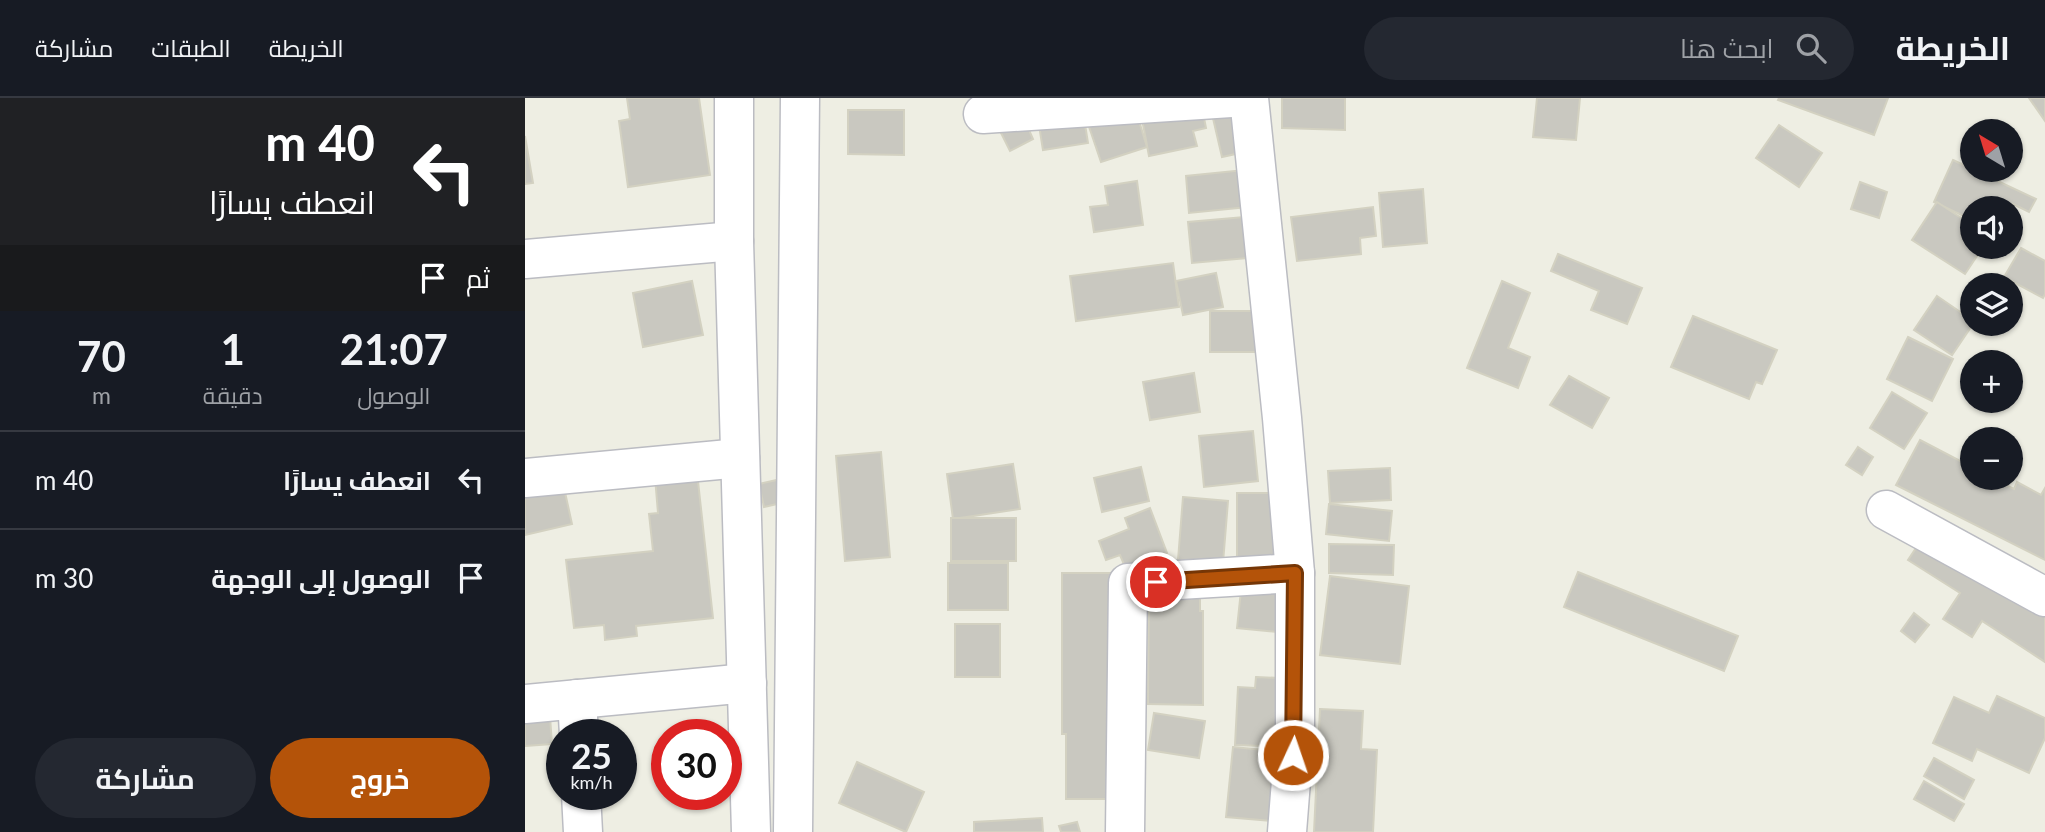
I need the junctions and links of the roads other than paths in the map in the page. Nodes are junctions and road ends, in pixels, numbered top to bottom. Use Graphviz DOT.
graph roads {
  1 [pos="734,98"];
  2 [pos="800,98"];
  3 [pos="1231,98"];
  4 [pos="1249,98"];
  5 [pos="983,114"];
  6 [pos="734,241"];
  7 [pos="525,259"];
  8 [pos="740,458"];
  9 [pos="525,478"];
  10 [pos="1887,510"];
  11 [pos="1295,573"];
  12 [pos="2045,597"];
  13 [pos="747,683"];
  14 [pos="525,704"];
  15 [pos="578,717"];
  16 [pos="582,810"];
  17 [pos="583,832"];
  18 [pos="751,832"];
  19 [pos="793,832"];
  20 [pos="1125,832"];
  21 [pos="1287,832"];
  1 -- 6 [label="street"];
  2 -- 19 [label="street"];
  3 -- 5 [label="street"];
  4 -- 11 [label="street"];
  6 -- 7 [label="street"];
  6 -- 8 [label="street"];
  8 -- 9 [label="street"];
  8 -- 13 [label="street"];
  10 -- 12 [label="street"];
  11 -- 20 [label="street"];
  11 -- 21 [label="street"];
  13 -- 15 [label="street"];
  13 -- 18 [label="street"];
  14 -- 15 [label="street"];
  16 -- 17 [label="street"];
}
